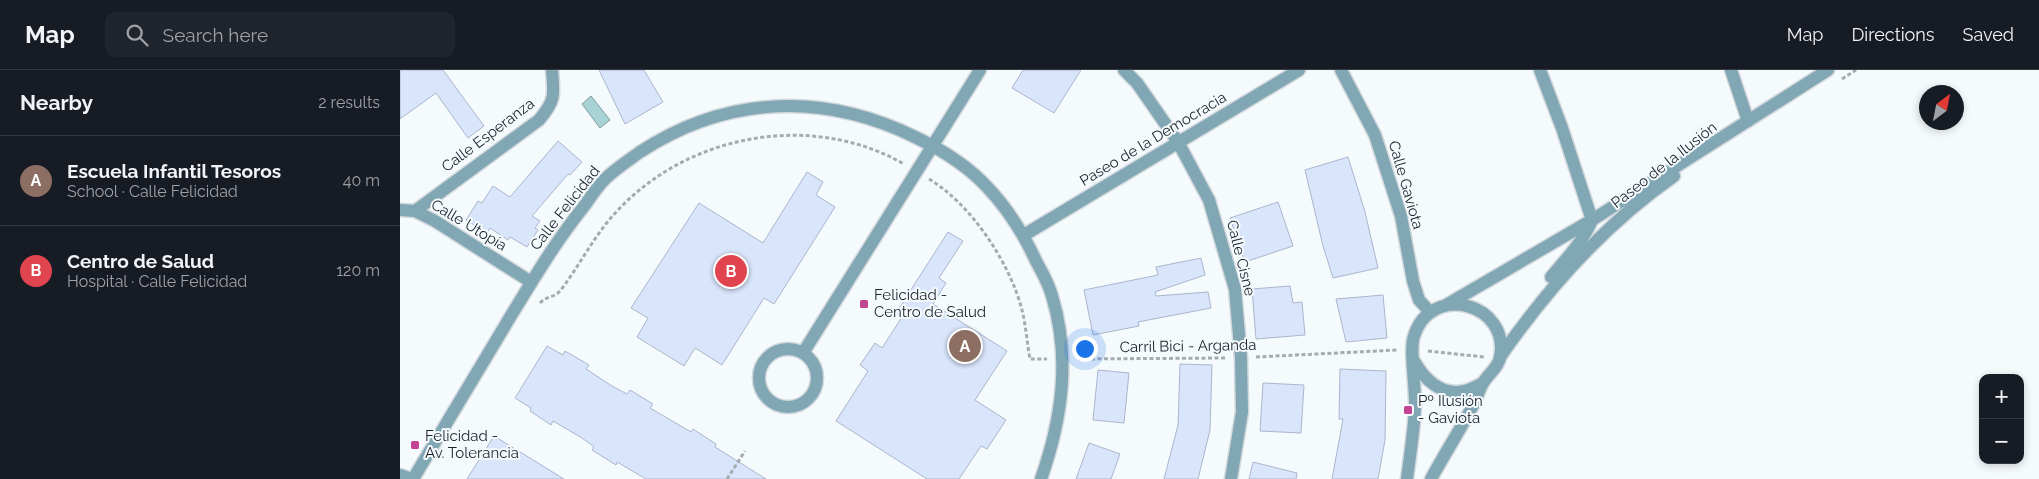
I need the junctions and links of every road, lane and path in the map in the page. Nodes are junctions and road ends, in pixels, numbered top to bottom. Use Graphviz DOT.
graph roads {
  1 [pos="552,70"];
  2 [pos="980,70"];
  3 [pos="1124,70"];
  4 [pos="1299,70"];
  5 [pos="1341,70"];
  6 [pos="1540,70"];
  7 [pos="1731,70"];
  8 [pos="1828,70"];
  9 [pos="1856,70"];
  10 [pos="1840,80"];
  11 [pos="1748,121"];
  12 [pos="1178,142"];
  13 [pos="932,146"];
  14 [pos="917,172"];
  15 [pos="400,210"];
  16 [pos="415,211"];
  17 [pos="1592,220"];
  18 [pos="1024,235"];
  19 [pos="531,282"];
  20 [pos="1448,304"];
  21 [pos="536,308"];
  22 [pos="1430,312"];
  23 [pos="1522,326"];
  24 [pos="803,353"];
  25 [pos="1413,355"];
  26 [pos="1241,358"];
  27 [pos="1062,359"];
  28 [pos="1499,361"];
  29 [pos="1483,383"];
  30 [pos="745,451"];
  31 [pos="400,475"];
  32 [pos="412,479"];
  33 [pos="727,479"];
  34 [pos="1041,479"];
  35 [pos="1231,479"];
  36 [pos="1407,479"];
  37 [pos="1430,479"];
  1 -- 16 [label="street, Calle Esperanza"];
  2 -- 13 [label="street"];
  3 -- 12 [label="street, Calle Cisne"];
  4 -- 12 [label="street, Paseo de la Democracia"];
  5 -- 22 [label="street, Calle Gaviota"];
  6 -- 17 [label="street"];
  7 -- 11 [label="street"];
  8 -- 11 [label="street, Paseo de la Ilusión"];
  9 -- 10 [label="path"];
  11 -- 17 [label="street, Paseo de la Ilusión"];
  11 -- 23 [label="street, Paseo de la Ilusión"];
  12 -- 18 [label="street, Paseo de la Democracia"];
  12 -- 26 [label="street, Calle Cisne"];
  13 -- 14 [label="street"];
  13 -- 18 [label="street, Calle Felicidad"];
  13 -- 19 [label="street, Calle Felicidad"];
  14 -- 21 [label="path, Carril Bici - Arganda"];
  14 -- 24 [label="street"];
  14 -- 27 [label="path, Carril Bici - Arganda"];
  15 -- 16 [label="street"];
  16 -- 19 [label="street, Calle Utopía"];
  17 -- 20 [label="street, Paseo de la Ilusión"];
  17 -- 23 [label="street, Paseo de la Ilusión"];
  18 -- 27 [label="street, Calle Felicidad"];
  19 -- 32 [label="street, Calle Felicidad"];
  20 -- 22 [label="street, Paseo de la Ilusión"];
  20 -- 28 [label="street, Paseo de la Ilusión"];
  22 -- 25 [label="street, Paseo de la Ilusión"];
  23 -- 28 [label="street, Paseo de la Ilusión"];
  24 -- 24 [label="street"];
  25 -- 26 [label="path, Carril Bici - Arganda"];
  25 -- 28 [label="path, Carril Bici - Arganda"];
  25 -- 29 [label="street"];
  25 -- 36 [label="street, Paseo de la Ilusión"];
  26 -- 27 [label="path, Carril Bici - Arganda"];
  26 -- 35 [label="street, Calle Cisne"];
  27 -- 34 [label="street, Calle Felicidad"];
  28 -- 29 [label="street, Paseo de la Ilusión"];
  29 -- 37 [label="street, Paseo de la Ilusión"];
  30 -- 33 [label="path"];
  31 -- 32 [label="street"];
}
